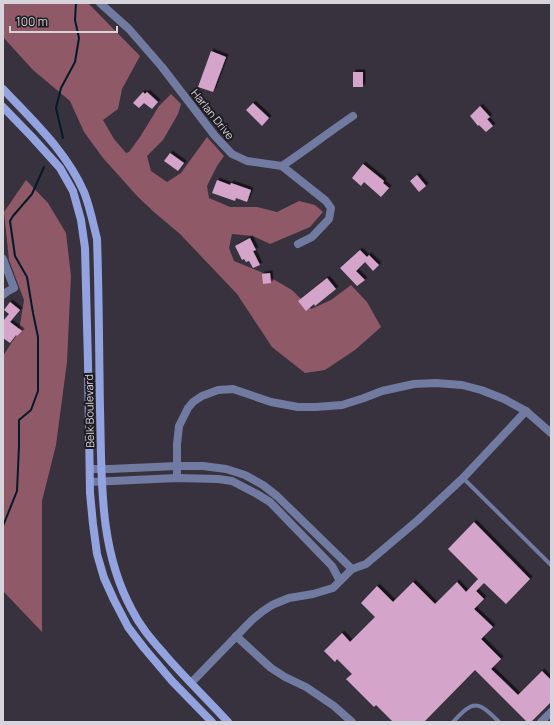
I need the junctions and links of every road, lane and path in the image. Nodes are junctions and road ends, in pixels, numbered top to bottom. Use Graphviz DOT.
graph roads {
  1 [pos="100,3"];
  2 [pos="3,89"];
  3 [pos="3,107"];
  4 [pos="353,116"];
  5 [pos="282,166"];
  6 [pos="298,244"];
  7 [pos="3,259"];
  8 [pos="3,295"];
  9 [pos="526,411"];
  10 [pos="551,433"];
  11 [pos="177,466"];
  12 [pos="102,468"];
  13 [pos="90,469"];
  14 [pos="177,478"];
  15 [pos="463,478"];
  16 [pos="91,482"];
  17 [pos="102,482"];
  18 [pos="551,565"];
  19 [pos="352,569"];
  20 [pos="340,581"];
  21 [pos="236,636"];
  22 [pos="191,683"];
  23 [pos="182,692"];
  24 [pos="551,712"];
  25 [pos="212,722"];
  26 [pos="228,722"];
  27 [pos="352,722"];
  28 [pos="453,722"];
  29 [pos="499,722"];
  30 [pos="541,722"];
  1 -- 5 [label="street, Harlan Drive"];
  2 -- 12 [label="street, Belk Boulevard"];
  3 -- 13 [label="street, Belk Boulevard"];
  4 -- 5 [label="street"];
  5 -- 6 [label="street"];
  7 -- 8 [label="street"];
  9 -- 10 [label="street"];
  9 -- 11 [label="street"];
  9 -- 15 [label="street"];
  11 -- 12 [label="street"];
  11 -- 14 [label="street"];
  11 -- 19 [label="street"];
  12 -- 13 [label="street"];
  12 -- 17 [label="street, Belk Boulevard"];
  13 -- 16 [label="street, Belk Boulevard"];
  14 -- 17 [label="street"];
  14 -- 20 [label="street"];
  15 -- 18 [label="lane"];
  15 -- 19 [label="street"];
  16 -- 17 [label="street"];
  16 -- 23 [label="street, Belk Boulevard"];
  17 -- 22 [label="street, Belk Boulevard"];
  19 -- 20 [label="street"];
  20 -- 21 [label="street"];
  21 -- 22 [label="street"];
  21 -- 27 [label="street"];
  22 -- 23 [label="lane"];
  22 -- 26 [label="street, Belk Boulevard"];
  23 -- 25 [label="street, Belk Boulevard"];
  24 -- 30 [label="street"];
  28 -- 29 [label="lane"];
}
